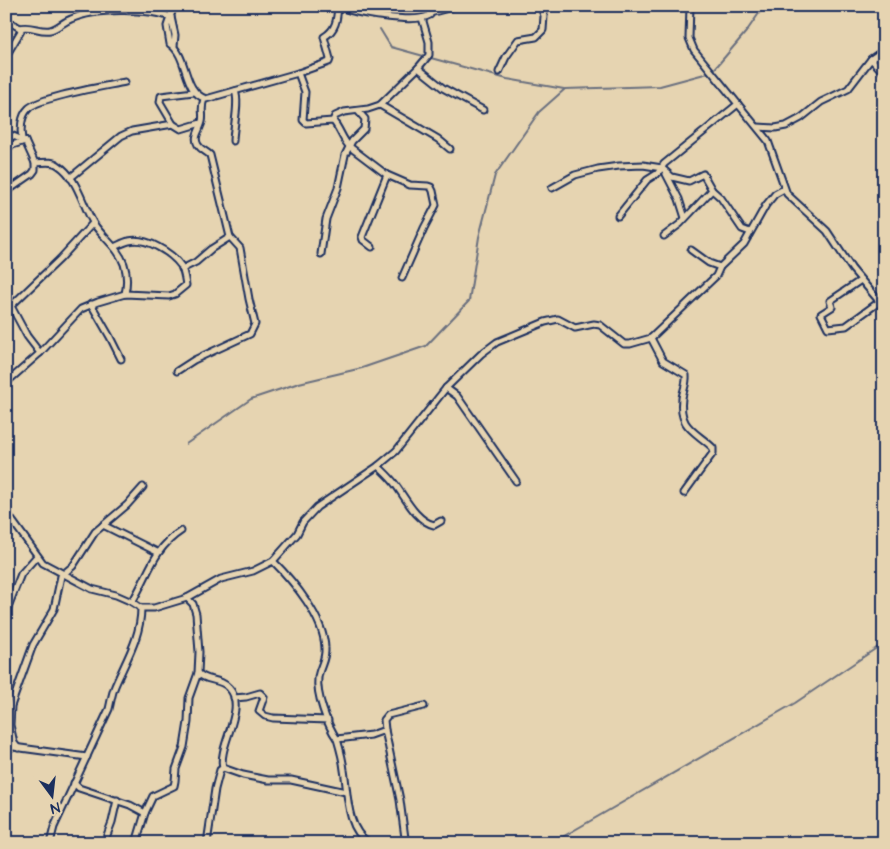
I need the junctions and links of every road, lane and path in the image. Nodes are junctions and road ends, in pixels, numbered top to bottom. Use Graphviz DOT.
graph roads {
  1 [pos="174,6"];
  2 [pos="338,6"];
  3 [pos="429,6"];
  4 [pos="456,6"];
  5 [pos="541,6"];
  6 [pos="690,6"];
  7 [pos="430,13"];
  8 [pos="170,17"];
  9 [pos="422,18"];
  10 [pos="6,20"];
  11 [pos="20,28"];
  12 [pos="884,50"];
  13 [pos="6,56"];
  14 [pos="871,59"];
  15 [pos="418,68"];
  16 [pos="499,72"];
  17 [pos="298,73"];
  18 [pos="884,73"];
  19 [pos="125,82"];
  20 [pos="194,92"];
  21 [pos="235,92"];
  22 [pos="204,99"];
  23 [pos="738,104"];
  24 [pos="380,105"];
  25 [pos="482,110"];
  26 [pos="358,111"];
  27 [pos="332,121"];
  28 [pos="202,123"];
  29 [pos="173,124"];
  30 [pos="758,127"];
  31 [pos="6,133"];
  32 [pos="23,140"];
  33 [pos="233,141"];
  34 [pos="6,147"];
  35 [pos="350,147"];
  36 [pos="450,149"];
  37 [pos="35,162"];
  38 [pos="663,170"];
  39 [pos="387,175"];
  40 [pos="70,178"];
  41 [pos="552,188"];
  42 [pos="784,188"];
  43 [pos="712,190"];
  44 [pos="6,192"];
  45 [pos="618,216"];
  46 [pos="685,218"];
  47 [pos="93,223"];
  48 [pos="750,232"];
  49 [pos="664,236"];
  50 [pos="230,237"];
  51 [pos="114,247"];
  52 [pos="372,247"];
  53 [pos="692,250"];
  54 [pos="321,254"];
  55 [pos="720,267"];
  56 [pos="182,269"];
  57 [pos="402,278"];
  58 [pos="861,280"];
  59 [pos="125,294"];
  60 [pos="879,302"];
  61 [pos="91,304"];
  62 [pos="884,307"];
  63 [pos="651,338"];
  64 [pos="40,353"];
  65 [pos="120,359"];
  66 [pos="177,371"];
  67 [pos="6,383"];
  68 [pos="446,388"];
  69 [pos="378,466"];
  70 [pos="516,481"];
  71 [pos="143,487"];
  72 [pos="684,493"];
  73 [pos="6,512"];
  74 [pos="442,521"];
  75 [pos="102,525"];
  76 [pos="180,532"];
  77 [pos="157,552"];
  78 [pos="37,556"];
  79 [pos="274,561"];
  80 [pos="64,574"];
  81 [pos="187,598"];
  82 [pos="132,602"];
  83 [pos="141,608"];
  84 [pos="6,612"];
  85 [pos="198,673"];
  86 [pos="234,698"];
  87 [pos="424,706"];
  88 [pos="328,720"];
  89 [pos="385,730"];
  90 [pos="337,739"];
  91 [pos="6,746"];
  92 [pos="18,748"];
  93 [pos="87,757"];
  94 [pos="223,768"];
  95 [pos="74,783"];
  96 [pos="346,792"];
  97 [pos="117,800"];
  98 [pos="145,813"];
  99 [pos="405,838"];
  100 [pos="368,842"];
  101 [pos="50,843"];
  102 [pos="104,843"];
  103 [pos="136,843"];
  104 [pos="207,843"];
  1 -- 8 [label="street"];
  2 -- 9 [label="street"];
  2 -- 17 [label="street"];
  3 -- 7 [label="street"];
  4 -- 7 [label="street"];
  5 -- 16 [label="street"];
  6 -- 23 [label="street"];
  7 -- 9 [label="street"];
  8 -- 11 [label="street"];
  8 -- 20 [label="street"];
  9 -- 15 [label="street"];
  10 -- 11 [label="street"];
  11 -- 13 [label="street"];
  12 -- 14 [label="street"];
  14 -- 18 [label="street"];
  14 -- 30 [label="street"];
  15 -- 24 [label="street"];
  15 -- 25 [label="street"];
  17 -- 21 [label="street"];
  17 -- 27 [label="street"];
  19 -- 32 [label="street"];
  20 -- 22 [label="street"];
  20 -- 29 [label="street"];
  21 -- 22 [label="street"];
  21 -- 33 [label="street"];
  22 -- 28 [label="street"];
  23 -- 30 [label="street"];
  23 -- 38 [label="street"];
  24 -- 26 [label="street"];
  24 -- 36 [label="street"];
  26 -- 27 [label="street"];
  26 -- 35 [label="street"];
  27 -- 35 [label="street"];
  28 -- 29 [label="street"];
  28 -- 50 [label="street"];
  29 -- 40 [label="street"];
  30 -- 42 [label="street"];
  31 -- 32 [label="street"];
  32 -- 34 [label="street"];
  32 -- 37 [label="street"];
  35 -- 39 [label="street"];
  35 -- 54 [label="street"];
  37 -- 40 [label="street"];
  37 -- 44 [label="street"];
  38 -- 41 [label="street"];
  38 -- 43 [label="street"];
  38 -- 45 [label="street"];
  38 -- 46 [label="street"];
  39 -- 52 [label="street"];
  39 -- 57 [label="street"];
  40 -- 47 [label="street"];
  42 -- 48 [label="street"];
  42 -- 58 [label="street"];
  43 -- 46 [label="street"];
  43 -- 48 [label="street"];
  46 -- 49 [label="street"];
  47 -- 51 [label="street"];
  47 -- 64 [label="street"];
  48 -- 55 [label="street"];
  50 -- 56 [label="street"];
  50 -- 66 [label="street"];
  51 -- 56 [label="street"];
  51 -- 59 [label="street"];
  53 -- 55 [label="street"];
  55 -- 63 [label="street"];
  56 -- 59 [label="street"];
  58 -- 60 [label="street"];
  58 -- 60 [label="street"];
  59 -- 61 [label="street"];
  60 -- 62 [label="street"];
  61 -- 64 [label="street"];
  61 -- 65 [label="street"];
  63 -- 68 [label="street"];
  63 -- 72 [label="street"];
  64 -- 67 [label="street"];
  68 -- 69 [label="street"];
  68 -- 70 [label="street"];
  69 -- 74 [label="street"];
  69 -- 79 [label="street"];
  71 -- 75 [label="street"];
  73 -- 78 [label="street"];
  75 -- 77 [label="street"];
  75 -- 80 [label="street"];
  76 -- 77 [label="street"];
  77 -- 82 [label="street"];
  78 -- 80 [label="street"];
  78 -- 84 [label="street"];
  79 -- 81 [label="street"];
  79 -- 88 [label="street"];
  80 -- 82 [label="street"];
  80 -- 92 [label="street"];
  81 -- 83 [label="street"];
  81 -- 85 [label="street"];
  82 -- 83 [label="street"];
  83 -- 93 [label="street"];
  85 -- 86 [label="street"];
  85 -- 98 [label="street"];
  86 -- 88 [label="street"];
  86 -- 94 [label="street"];
  87 -- 89 [label="street"];
  88 -- 90 [label="street"];
  89 -- 90 [label="street"];
  89 -- 99 [label="street"];
  90 -- 96 [label="street"];
  91 -- 92 [label="street"];
  92 -- 93 [label="street"];
  93 -- 95 [label="street"];
  94 -- 96 [label="street"];
  94 -- 104 [label="street"];
  95 -- 97 [label="street"];
  95 -- 101 [label="street"];
  96 -- 100 [label="street"];
  97 -- 98 [label="street"];
  97 -- 102 [label="street"];
  98 -- 103 [label="street"];
}
